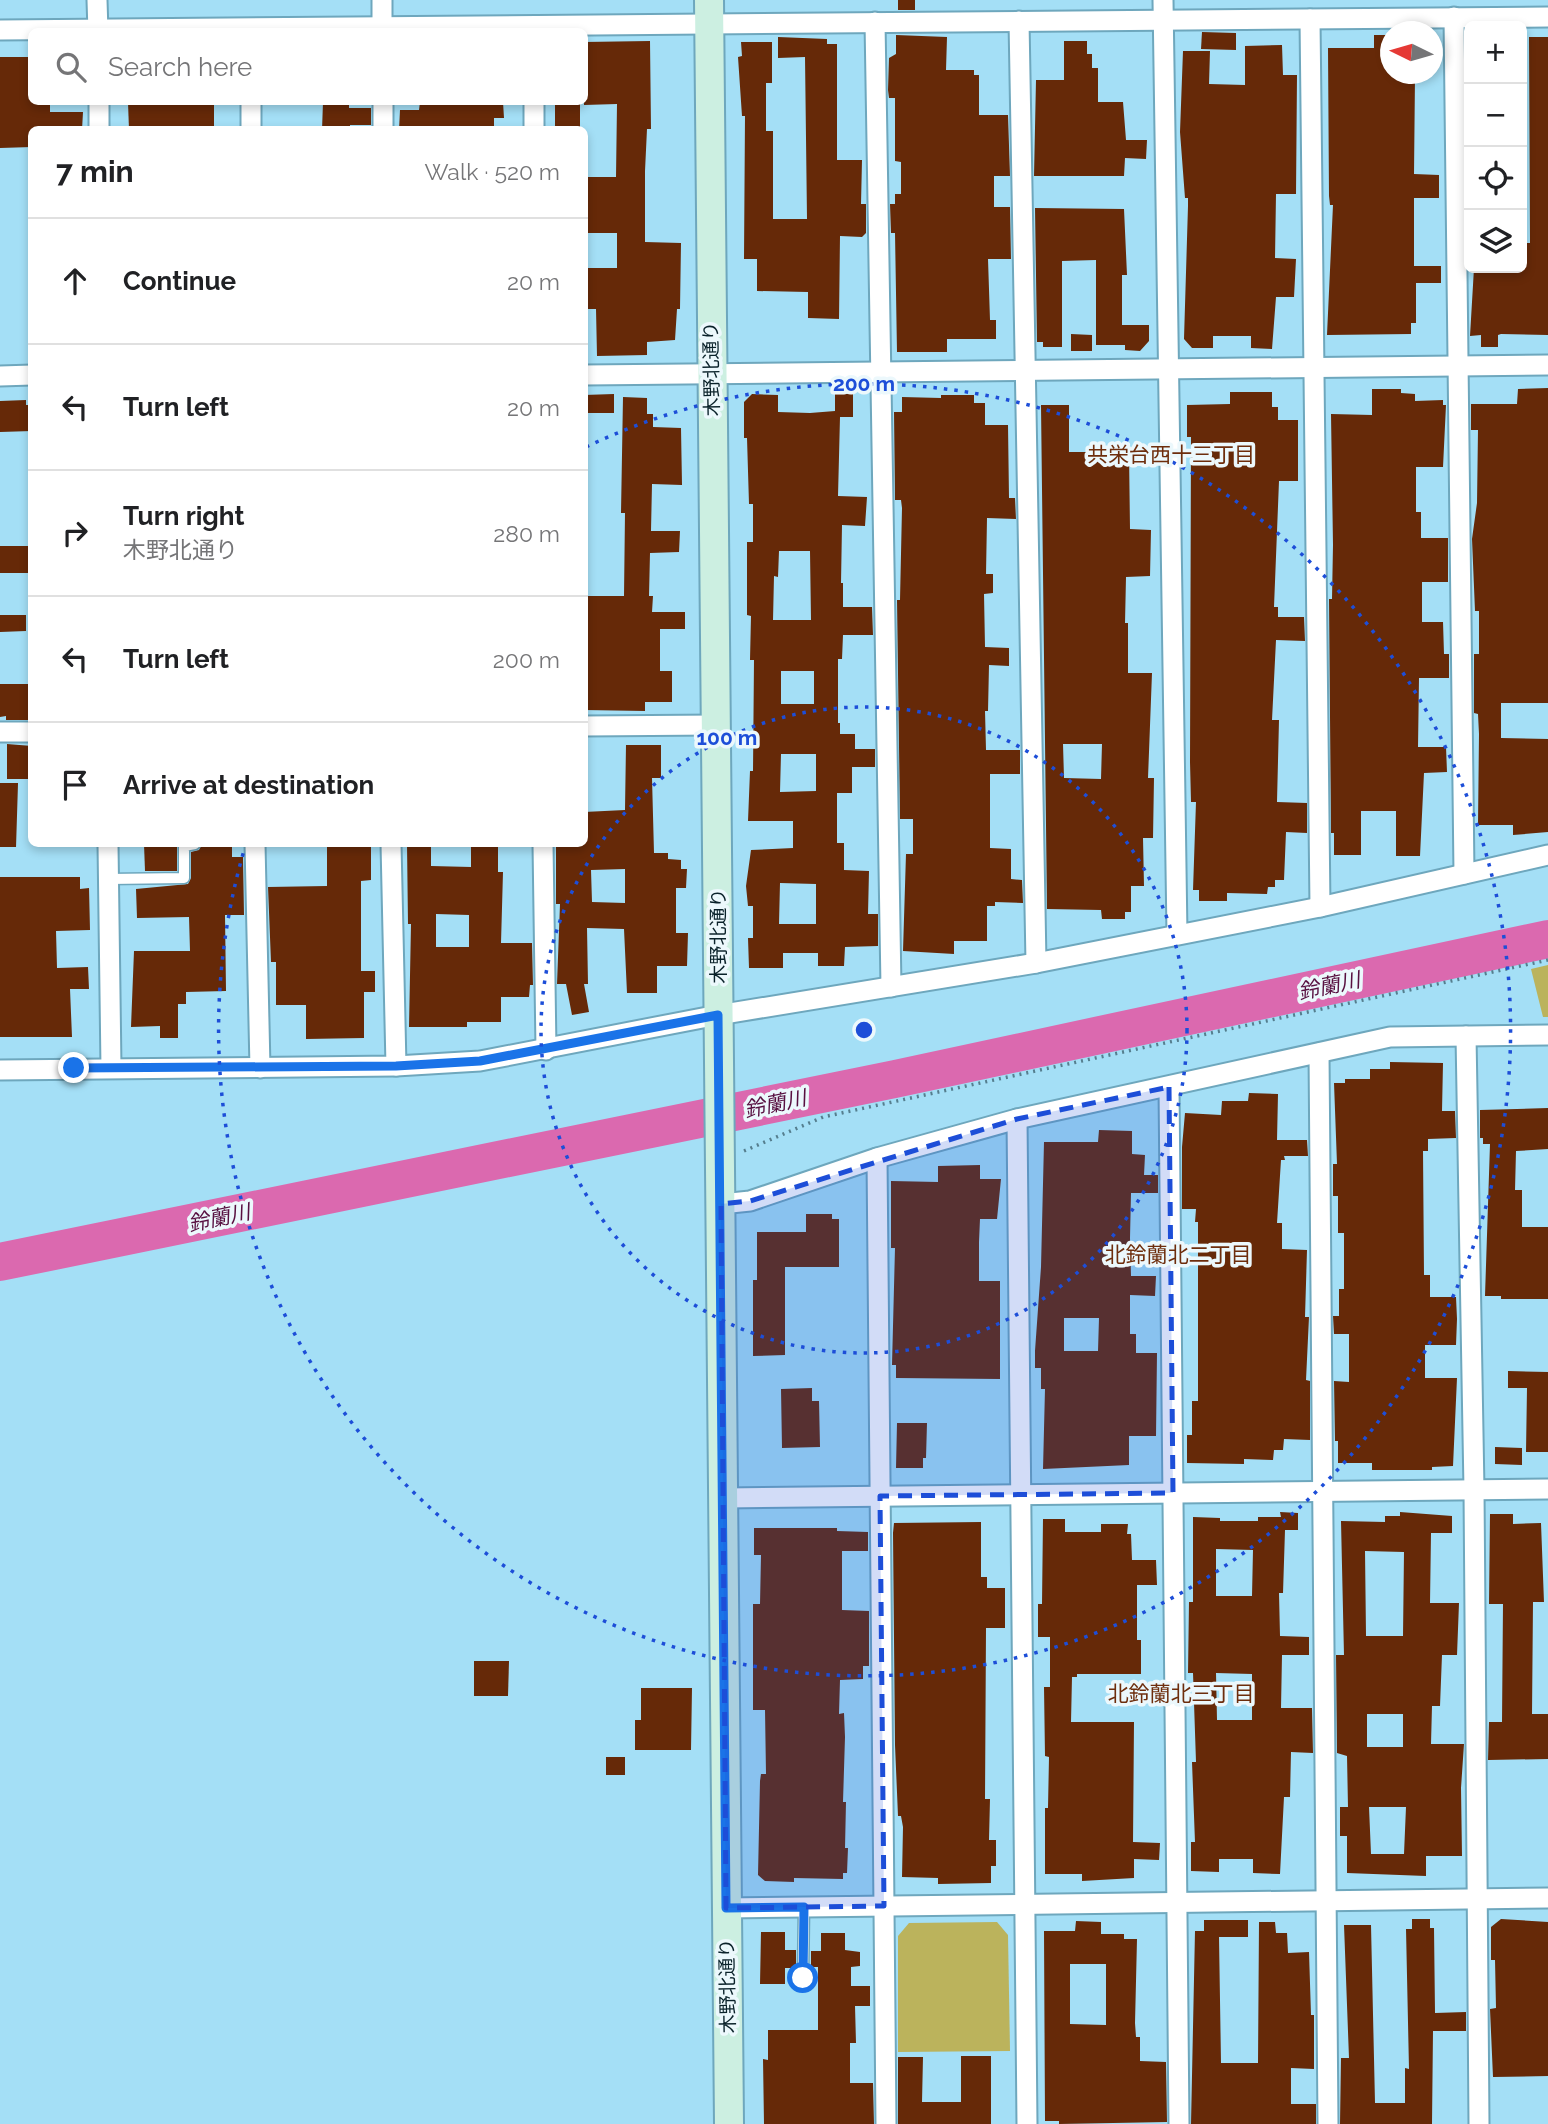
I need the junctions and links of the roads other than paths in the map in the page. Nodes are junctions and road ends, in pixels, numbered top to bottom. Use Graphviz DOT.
graph roads {
  1 [pos="97,0"];
  2 [pos="382,0"];
  3 [pos="1163,0"];
  4 [pos="709,12"];
  5 [pos="1454,17"];
  6 [pos="1548,17"];
  7 [pos="1310,19"];
  8 [pos="1163,20"];
  9 [pos="1019,21"];
  10 [pos="876,22"];
  11 [pos="98,28"];
  12 [pos="382,28"];
  13 [pos="533,28"];
  14 [pos="0,30"];
  15 [pos="28,30"];
  16 [pos="99,105"];
  17 [pos="251,105"];
  18 [pos="383,105"];
  19 [pos="534,105"];
  20 [pos="99,126"];
  21 [pos="251,126"];
  22 [pos="383,126"];
  23 [pos="534,126"];
  24 [pos="1548,365"];
  25 [pos="1457,368"];
  26 [pos="1024,370"];
  27 [pos="1167,370"];
  28 [pos="1314,370"];
  29 [pos="879,373"];
  30 [pos="711,374"];
  31 [pos="28,375"];
  32 [pos="588,375"];
  33 [pos="0,376"];
  34 [pos="717,725"];
  35 [pos="588,726"];
  36 [pos="0,732"];
  37 [pos="28,732"];
  38 [pos="108,847"];
  39 [pos="184,847"];
  40 [pos="255,847"];
  41 [pos="391,847"];
  42 [pos="543,847"];
  43 [pos="1548,855"];
  44 [pos="1464,874"];
  45 [pos="109,878"];
  46 [pos="1320,907"];
  47 [pos="1177,934"];
  48 [pos="1036,962"];
  49 [pos="891,987"];
  50 [pos="718,1015"];
  51 [pos="1548,1035"];
  52 [pos="1466,1036"];
  53 [pos="546,1050"];
  54 [pos="1319,1053"];
  55 [pos="396,1066"];
  56 [pos="111,1068"];
  57 [pos="260,1068"];
  58 [pos="0,1070"];
  59 [pos="1169,1087"];
  60 [pos="1017,1119"];
  61 [pos="877,1158"];
  62 [pos="721,1204"];
  63 [pos="1548,1489"];
  64 [pos="1474,1490"];
  65 [pos="1323,1491"];
  66 [pos="1173,1493"];
  67 [pos="1021,1495"];
  68 [pos="880,1496"];
  69 [pos="725,1498"];
  70 [pos="1548,1898"];
  71 [pos="1475,1899"];
  72 [pos="1326,1900"];
  73 [pos="1177,1902"];
  74 [pos="1025,1904"];
  75 [pos="884,1906"];
  76 [pos="804,1907"];
  77 [pos="726,1908"];
  78 [pos="803,1978"];
  79 [pos="729,2124"];
  80 [pos="886,2124"];
  81 [pos="1027,2124"];
  82 [pos="1179,2124"];
  83 [pos="1328,2124"];
  84 [pos="1479,2124"];
  1 -- 11 [label="street"];
  2 -- 12 [label="street"];
  3 -- 8 [label="street"];
  4 -- 10 [label="street"];
  4 -- 13 [label="street"];
  4 -- 30 [label="street, 木野北通り"];
  5 -- 6 [label="street"];
  5 -- 7 [label="street"];
  5 -- 25 [label="street"];
  7 -- 8 [label="street"];
  7 -- 28 [label="street"];
  8 -- 9 [label="street"];
  8 -- 27 [label="street"];
  9 -- 10 [label="street"];
  9 -- 26 [label="street"];
  10 -- 29 [label="street"];
  14 -- 15 [label="street"];
  16 -- 20 [label="street"];
  17 -- 21 [label="street"];
  18 -- 22 [label="street"];
  19 -- 23 [label="street"];
  24 -- 25 [label="street"];
  25 -- 28 [label="street"];
  25 -- 44 [label="street"];
  26 -- 27 [label="street"];
  26 -- 29 [label="street"];
  26 -- 48 [label="street"];
  27 -- 28 [label="street"];
  27 -- 47 [label="street"];
  28 -- 46 [label="street"];
  29 -- 30 [label="street"];
  29 -- 49 [label="street"];
  30 -- 32 [label="street"];
  30 -- 34 [label="street, 木野北通り"];
  31 -- 33 [label="street"];
  34 -- 35 [label="street"];
  34 -- 50 [label="street, 木野北通り"];
  36 -- 37 [label="street"];
  38 -- 45 [label="street"];
  39 -- 45 [label="lane"];
  40 -- 57 [label="street"];
  41 -- 55 [label="street"];
  42 -- 53 [label="street"];
  43 -- 44 [label="street"];
  44 -- 46 [label="street"];
  45 -- 56 [label="street"];
  46 -- 47 [label="street"];
  47 -- 48 [label="street"];
  48 -- 49 [label="street"];
  49 -- 50 [label="street"];
  50 -- 53 [label="street"];
  50 -- 62 [label="street, 木野北通り"];
  51 -- 52 [label="street"];
  52 -- 54 [label="street"];
  52 -- 64 [label="street"];
  53 -- 55 [label="street"];
  54 -- 59 [label="street"];
  54 -- 65 [label="street"];
  55 -- 57 [label="street"];
  56 -- 57 [label="street"];
  56 -- 58 [label="street"];
  59 -- 60 [label="street"];
  59 -- 66 [label="street"];
  60 -- 61 [label="street"];
  60 -- 67 [label="street"];
  61 -- 62 [label="street"];
  61 -- 68 [label="street"];
  62 -- 69 [label="street, 木野北通り"];
  63 -- 64 [label="street"];
  64 -- 65 [label="street"];
  64 -- 71 [label="street"];
  65 -- 66 [label="street"];
  65 -- 72 [label="street"];
  66 -- 67 [label="street"];
  66 -- 73 [label="street"];
  67 -- 68 [label="street"];
  67 -- 74 [label="street"];
  68 -- 69 [label="street"];
  68 -- 75 [label="street"];
  69 -- 77 [label="street, 木野北通り"];
  70 -- 71 [label="street"];
  71 -- 72 [label="street"];
  71 -- 84 [label="street"];
  72 -- 73 [label="street"];
  72 -- 83 [label="street"];
  73 -- 74 [label="street"];
  73 -- 82 [label="street"];
  74 -- 75 [label="street"];
  74 -- 81 [label="street"];
  75 -- 76 [label="street"];
  75 -- 80 [label="street"];
  76 -- 77 [label="street"];
  76 -- 78 [label="lane"];
  77 -- 79 [label="street, 木野北通り"];
}
